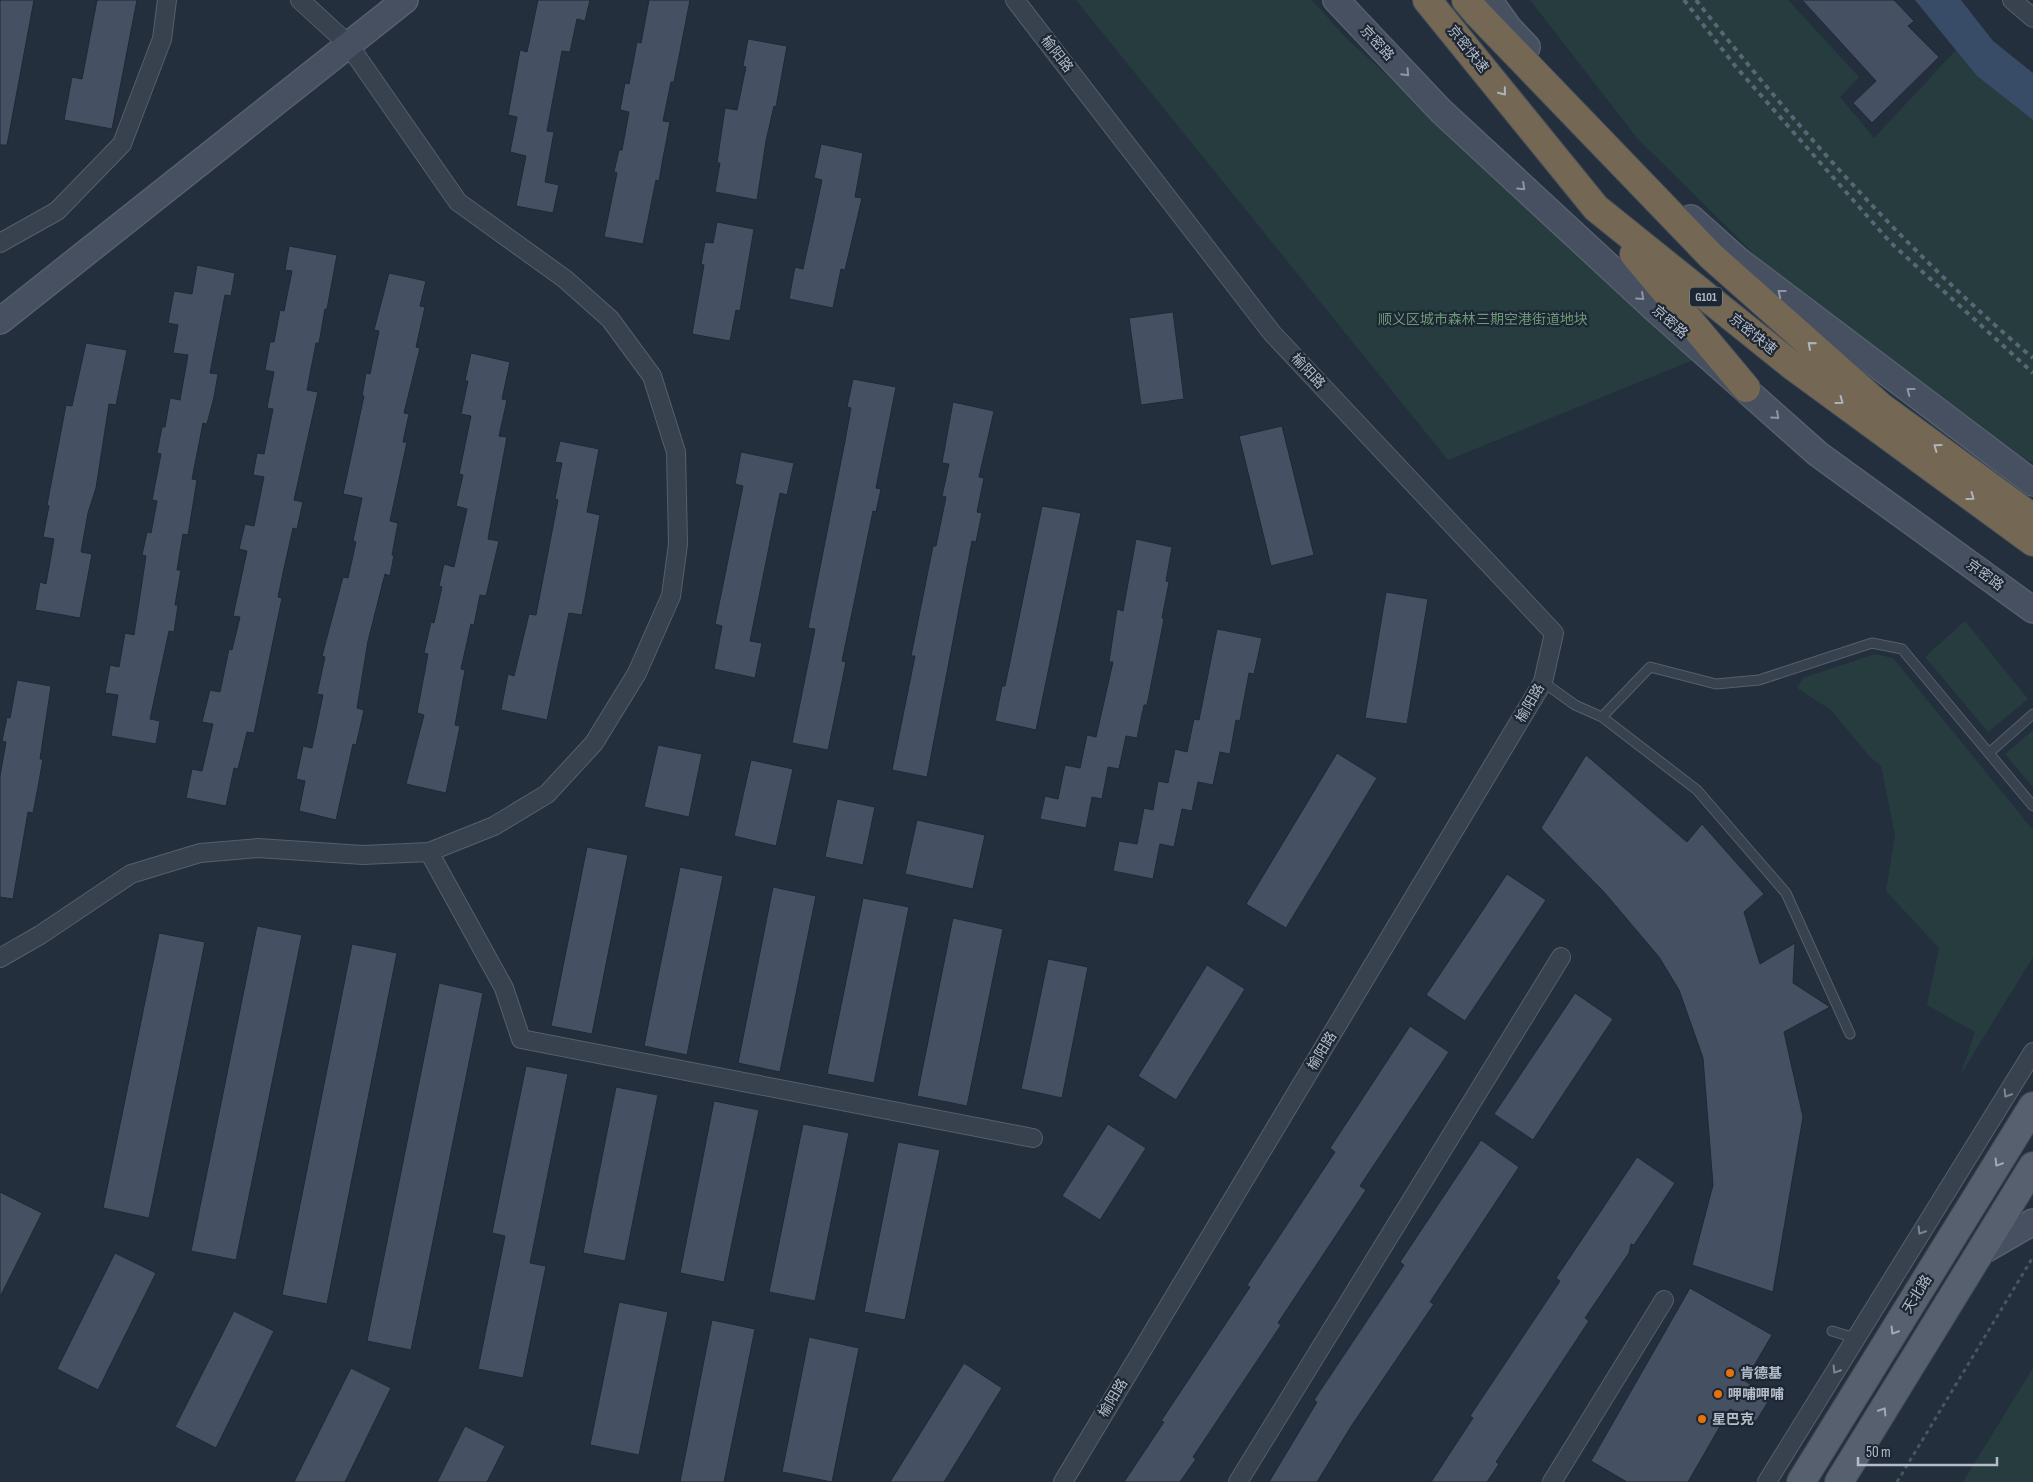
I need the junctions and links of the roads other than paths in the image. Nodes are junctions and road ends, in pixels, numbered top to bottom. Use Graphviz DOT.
graph roads {
  1 [pos="167,0"];
  2 [pos="300,0"];
  3 [pos="405,0"];
  4 [pos="1015,0"];
  5 [pos="1336,0"];
  6 [pos="1428,0"];
  7 [pos="1466,0"];
  8 [pos="1489,0"];
  9 [pos="2012,0"];
  10 [pos="2033,18"];
  11 [pos="348,44"];
  12 [pos="1596,208"];
  13 [pos="1672,215"];
  14 [pos="1703,230"];
  15 [pos="0,243"];
  16 [pos="0,322"];
  17 [pos="1746,388"];
  18 [pos="2033,483"];
  19 [pos="2033,518"];
  20 [pos="2033,542"];
  21 [pos="2033,610"];
  22 [pos="1543,682"];
  23 [pos="2033,714"];
  24 [pos="1602,717"];
  25 [pos="1989,753"];
  26 [pos="2033,806"];
  27 [pos="429,852"];
  28 [pos="1561,957"];
  29 [pos="0,958"];
  30 [pos="1850,1034"];
  31 [pos="2033,1052"];
  32 [pos="2033,1106"];
  33 [pos="1033,1138"];
  34 [pos="2033,1166"];
  35 [pos="2033,1222"];
  36 [pos="1981,1252"];
  37 [pos="1664,1300"];
  38 [pos="1832,1331"];
  39 [pos="1855,1338"];
  40 [pos="1063,1482"];
  41 [pos="1238,1482"];
  42 [pos="1552,1482"];
  43 [pos="1767,1482"];
  44 [pos="1801,1482"];
  45 [pos="1839,1482"];
  1 -- 15 [label="street"];
  2 -- 11 [label="street"];
  3 -- 11 [label="main road"];
  4 -- 22 [label="street, 榆阳路"];
  5 -- 17 [label="main road, 京密路, one-way"];
  6 -- 12 [label="highway, 京密快速 / G101, one-way"];
  7 -- 13 [label="highway, G101"];
  8 -- 14 [label="main road"];
  9 -- 10 [label="street"];
  11 -- 16 [label="main road"];
  11 -- 27 [label="street"];
  12 -- 17 [label="highway"];
  12 -- 20 [label="highway, 京密快速 / G101, one-way"];
  13 -- 14 [label="highway"];
  19 -- 13 [label="highway, G101, one-way"];
  18 -- 14 [label="main road, one-way"];
  17 -- 21 [label="main road, 京密路, one-way"];
  22 -- 24 [label="lane"];
  22 -- 40 [label="street, 榆阳路"];
  23 -- 25 [label="lane"];
  24 -- 25 [label="lane"];
  24 -- 30 [label="lane"];
  25 -- 26 [label="lane"];
  27 -- 29 [label="street"];
  27 -- 33 [label="street"];
  28 -- 41 [label="street"];
  31 -- 39 [label="street, one-way"];
  32 -- 44 [label="main road, 天北路, one-way"];
  34 -- 36 [label="main road"];
  35 -- 36 [label="main road"];
  45 -- 36 [label="main road, one-way"];
  37 -- 42 [label="street"];
  38 -- 39 [label="lane"];
  39 -- 43 [label="street, one-way"];
}
